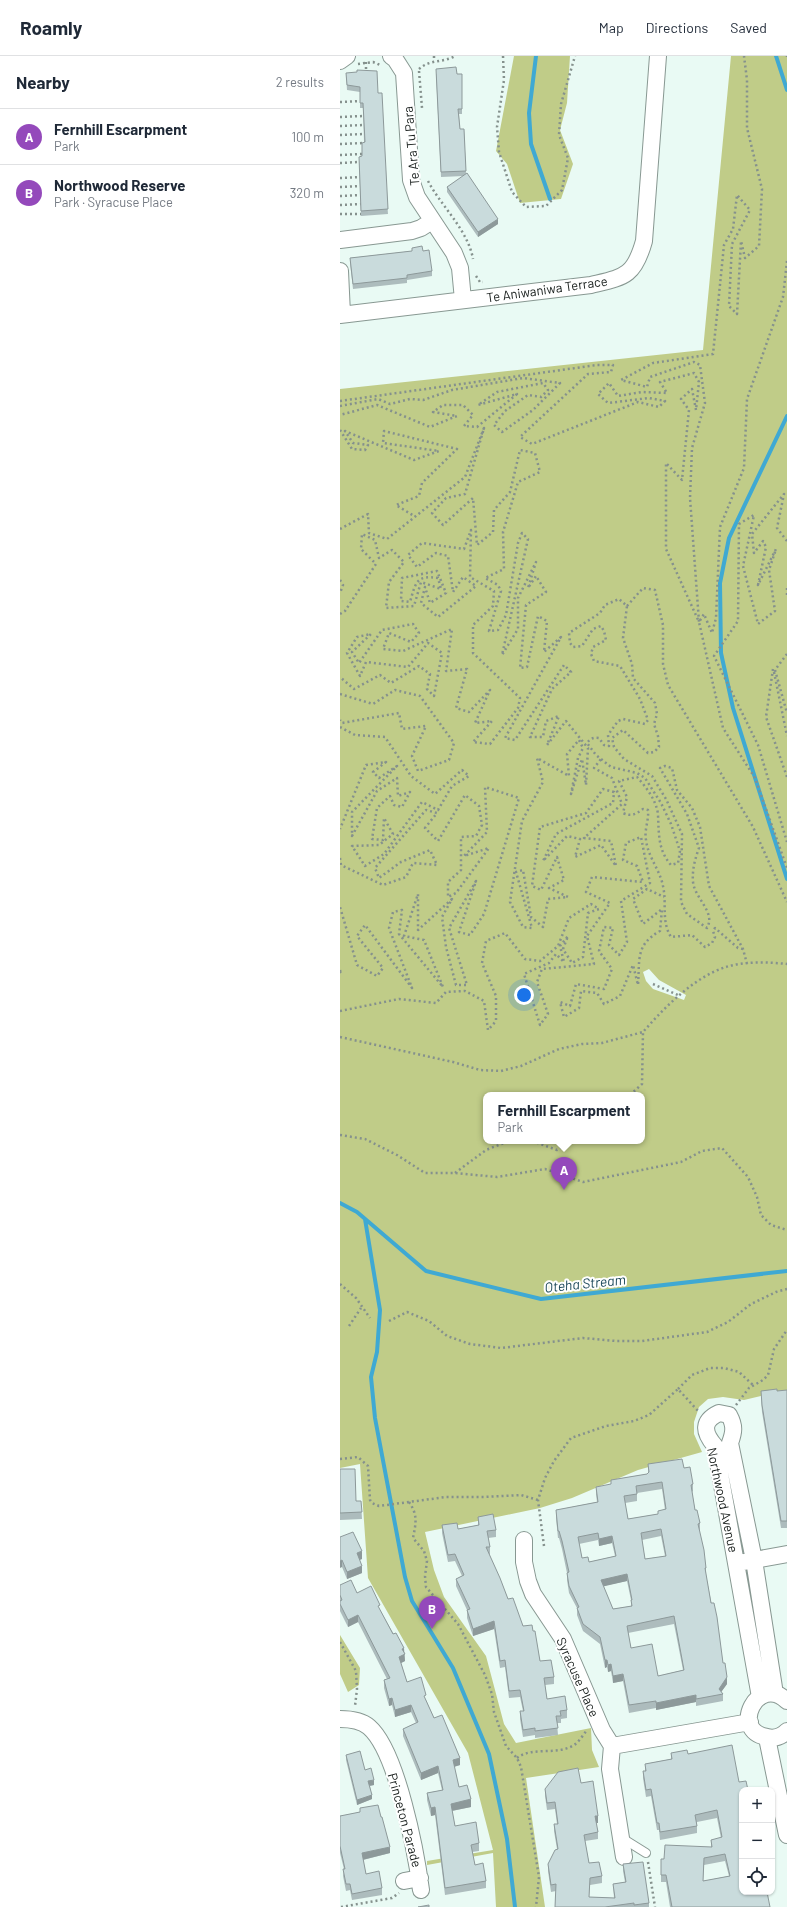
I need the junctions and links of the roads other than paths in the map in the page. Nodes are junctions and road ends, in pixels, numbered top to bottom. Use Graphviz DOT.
graph roads {
  1 [pos="658,56"];
  2 [pos="352,60"];
  3 [pos="340,61"];
  4 [pos="388,62"];
  5 [pos="432,221"];
  6 [pos="340,240"];
  7 [pos="340,271"];
  8 [pos="463,300"];
  9 [pos="341,314"];
  10 [pos="524,1540"];
  11 [pos="787,1554"];
  12 [pos="754,1560"];
  13 [pos="737,1563"];
  14 [pos="760,1697"];
  15 [pos="781,1698"];
  16 [pos="346,1719"];
  17 [pos="750,1722"];
  18 [pos="787,1731"];
  19 [pos="767,1738"];
  20 [pos="612,1746"];
  21 [pos="787,1835"];
  22 [pos="621,1838"];
  23 [pos="646,1853"];
  24 [pos="624,1858"];
  25 [pos="404,1881"];
  1 -- 8 [label="street, Te Aniwaniwa Terrace"];
  2 -- 3 [label="street"];
  4 -- 5 [label="street, Te Ara Tu Para"];
  5 -- 6 [label="street"];
  5 -- 8 [label="street, Te Ara Tu Para"];
  7 -- 9 [label="street"];
  8 -- 9 [label="street, Te Aniwaniwa Terrace"];
  10 -- 20 [label="street, Syracuse Place"];
  11 -- 12 [label="street"];
  12 -- 13 [label="street"];
  12 -- 13 [label="street, Northwood Avenue"];
  12 -- 15 [label="street, Northwood Avenue"];
  13 -- 14 [label="street, Northwood Avenue"];
  14 -- 15 [label="street"];
  14 -- 17 [label="street"];
  16 -- 25 [label="street, Princeton Parade"];
  17 -- 19 [label="street"];
  17 -- 20 [label="street"];
  18 -- 19 [label="street"];
  19 -- 21 [label="street"];
  20 -- 22 [label="street"];
  22 -- 23 [label="lane"];
  22 -- 24 [label="street"];
}
